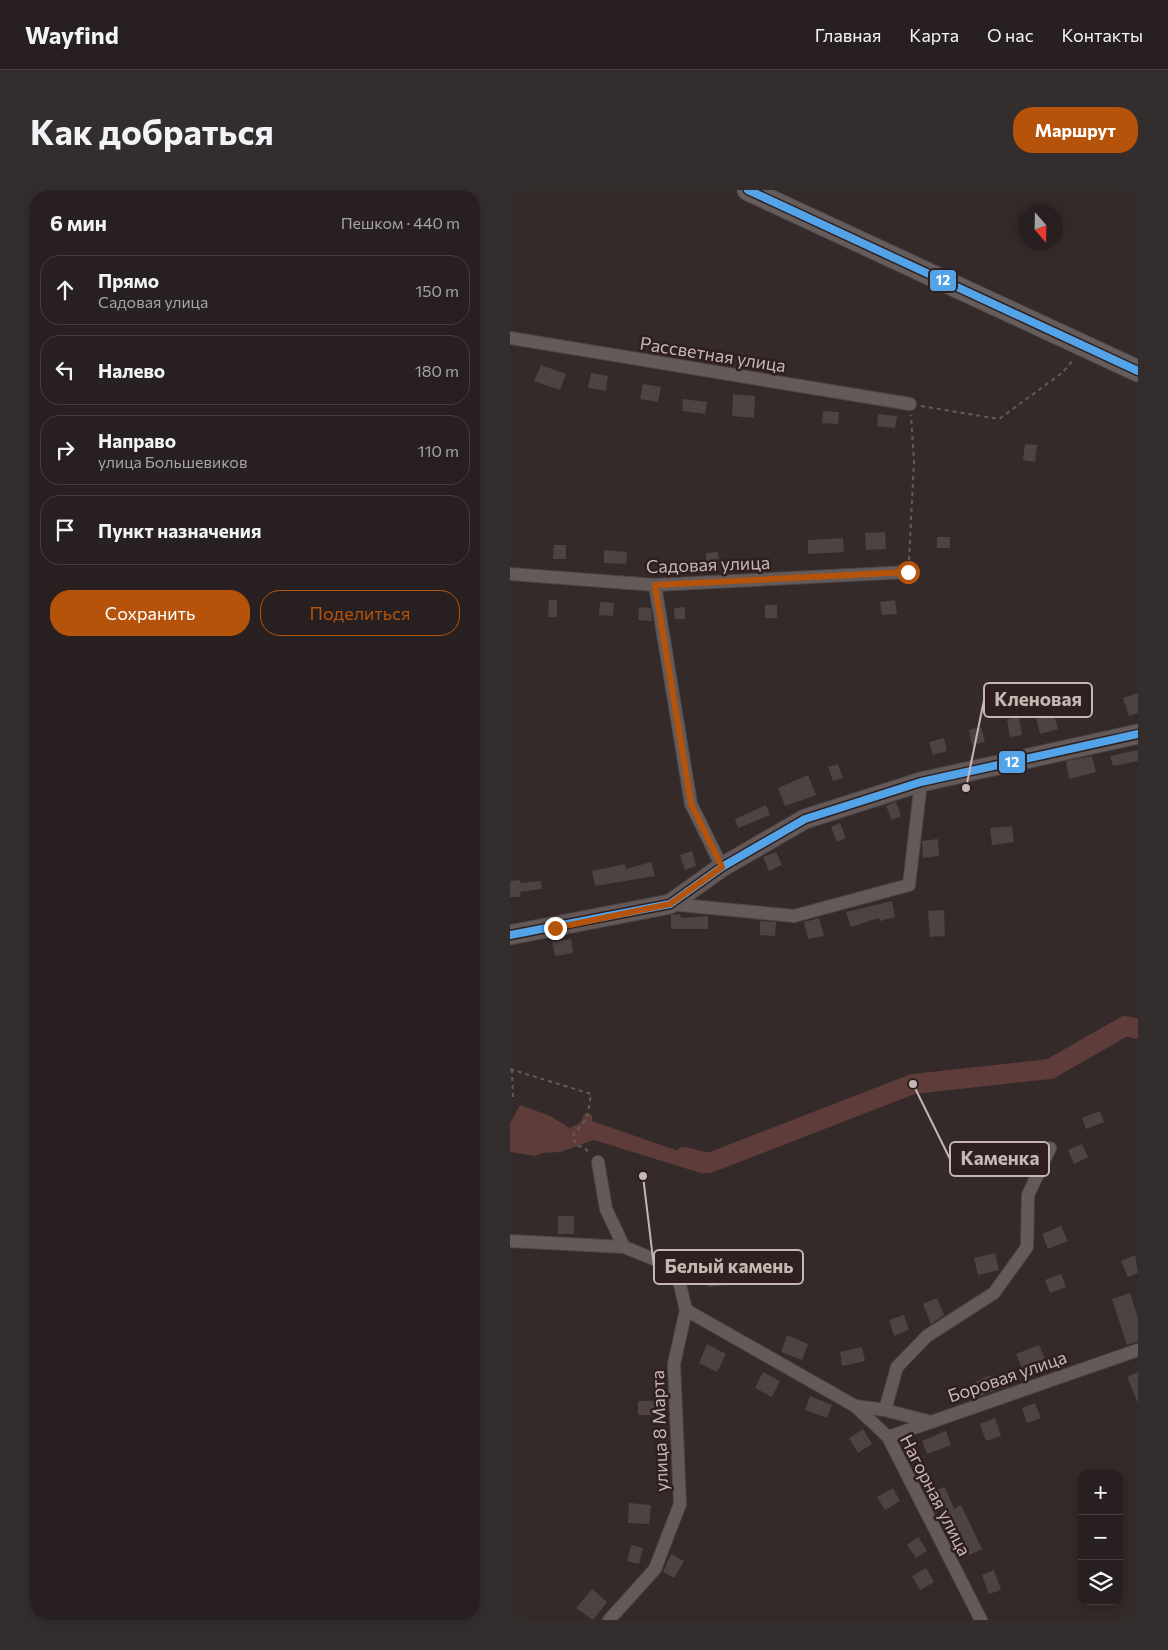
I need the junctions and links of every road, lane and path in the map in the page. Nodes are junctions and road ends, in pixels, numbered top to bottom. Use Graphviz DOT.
graph roads {
  1 [pos="748,190"];
  2 [pos="510,338"];
  3 [pos="1085,346"];
  4 [pos="1138,371"];
  5 [pos="910,404"];
  6 [pos="908,572"];
  7 [pos="510,574"];
  8 [pos="655,585"];
  9 [pos="1138,734"];
  10 [pos="920,782"];
  11 [pos="722,867"];
  12 [pos="670,904"];
  13 [pos="510,935"];
  14 [pos="511,1069"];
  15 [pos="513,1101"];
  16 [pos="584,1147"];
  17 [pos="1050,1148"];
  18 [pos="598,1162"];
  19 [pos="510,1241"];
  20 [pos="624,1248"];
  21 [pos="686,1310"];
  22 [pos="1138,1350"];
  23 [pos="855,1406"];
  24 [pos="885,1410"];
  25 [pos="931,1422"];
  26 [pos="888,1438"];
  27 [pos="609,1620"];
  28 [pos="981,1620"];
  1 -- 3 [label="main road"];
  2 -- 5 [label="street, Рассветная улица"];
  3 -- 4 [label="main road"];
  3 -- 5 [label="path"];
  5 -- 6 [label="path"];
  6 -- 8 [label="street, Садовая улица"];
  7 -- 8 [label="street, Садовая улица"];
  8 -- 11 [label="street"];
  9 -- 10 [label="street"];
  10 -- 11 [label="street"];
  10 -- 12 [label="street"];
  11 -- 12 [label="street"];
  12 -- 13 [label="street"];
  14 -- 15 [label="path"];
  14 -- 16 [label="path"];
  17 -- 24 [label="street"];
  18 -- 20 [label="street"];
  19 -- 20 [label="street"];
  20 -- 21 [label="street"];
  21 -- 23 [label="street, Нагорная улица"];
  21 -- 27 [label="street, улица 8 Марта"];
  22 -- 25 [label="street, Боровая улица"];
  23 -- 24 [label="street"];
  23 -- 26 [label="street, Нагорная улица"];
  24 -- 25 [label="street"];
  25 -- 26 [label="street, Боровая улица"];
  26 -- 28 [label="street, Нагорная улица"];
}
